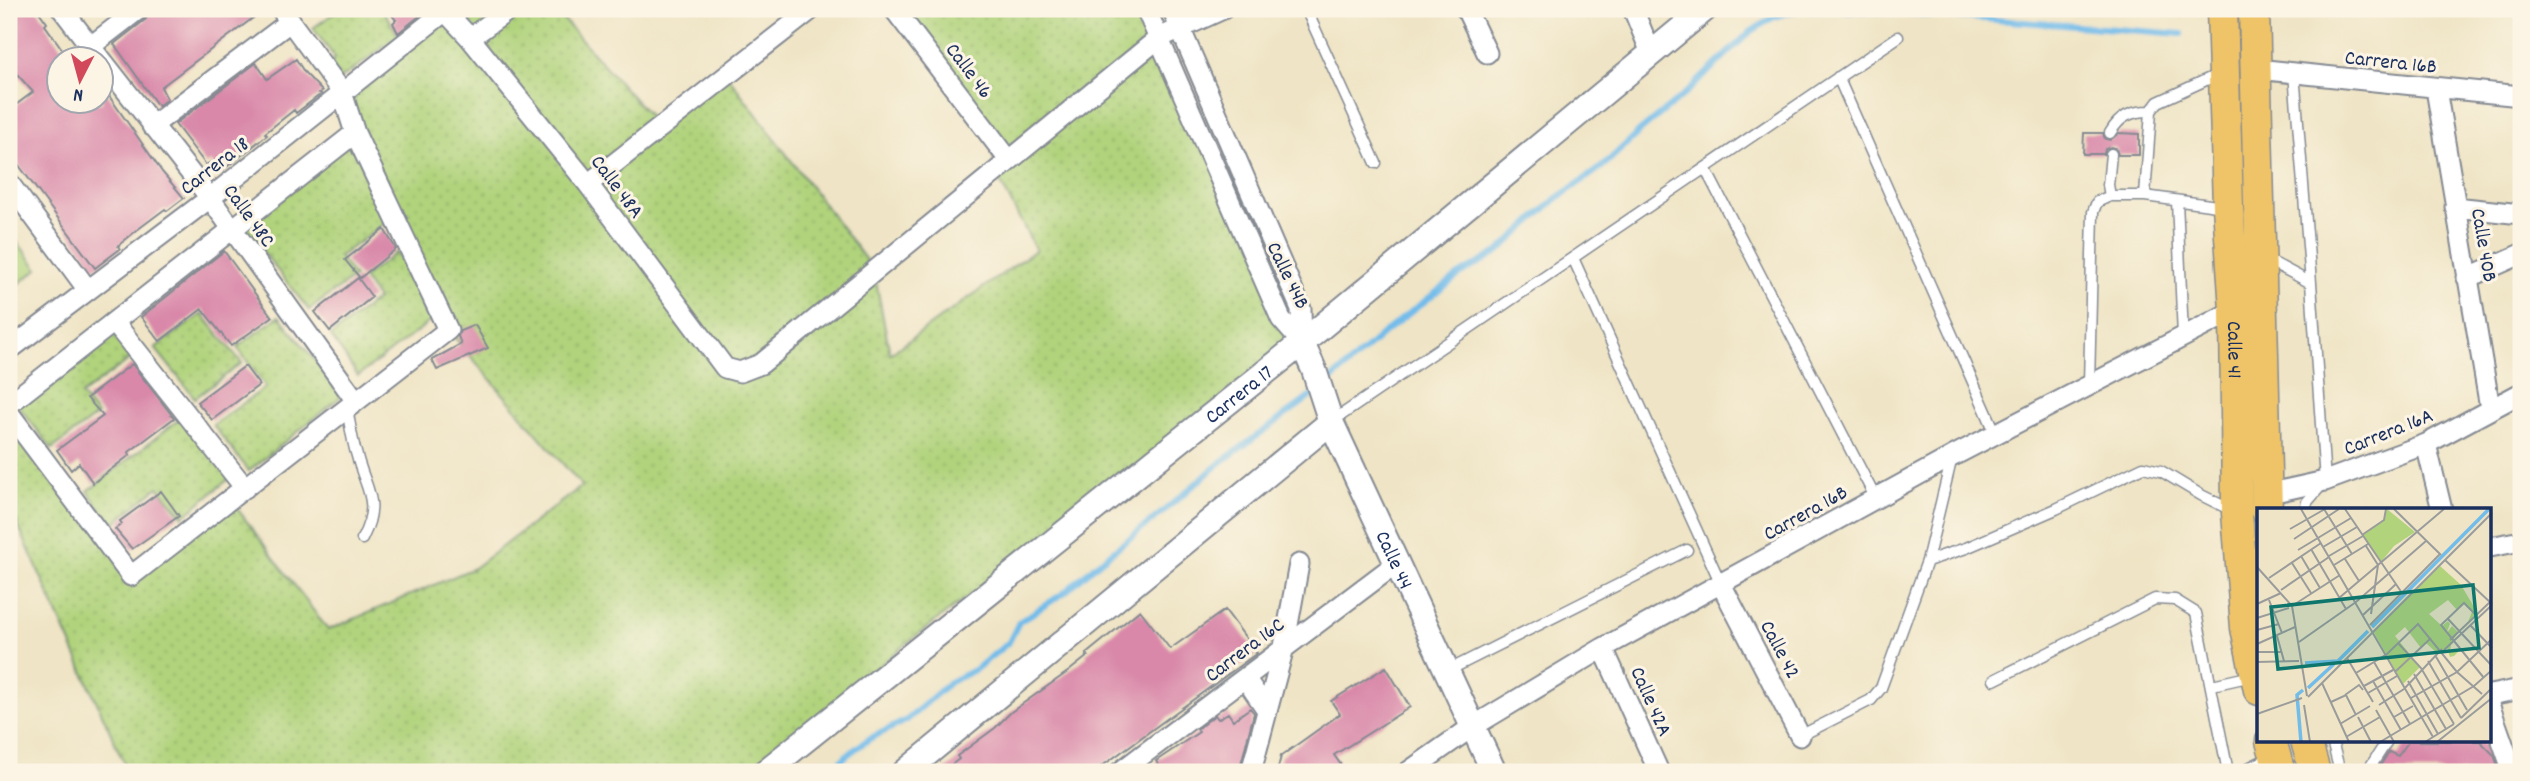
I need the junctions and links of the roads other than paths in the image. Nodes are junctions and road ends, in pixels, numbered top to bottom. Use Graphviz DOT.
graph roads {
  1 [pos="62,9"];
  2 [pos="139,9"];
  3 [pos="510,9"];
  4 [pos="894,9"];
  5 [pos="1146,9"];
  6 [pos="1172,9"];
  7 [pos="1223,9"];
  8 [pos="1306,9"];
  9 [pos="1466,9"];
  10 [pos="1633,9"];
  11 [pos="1705,9"];
  12 [pos="2222,9"];
  13 [pos="2254,9"];
  14 [pos="444,10"];
  15 [pos="807,10"];
  16 [pos="286,15"];
  17 [pos="1180,28"];
  18 [pos="470,37"];
  19 [pos="1898,37"];
  20 [pos="1159,38"];
  21 [pos="91,46"];
  22 [pos="106,46"];
  23 [pos="1487,53"];
  24 [pos="1651,53"];
  25 [pos="2256,69"];
  26 [pos="2224,72"];
  27 [pos="2294,73"];
  28 [pos="1838,78"];
  29 [pos="116,79"];
  30 [pos="2436,89"];
  31 [pos="342,92"];
  32 [pos="2521,96"];
  33 [pos="2151,111"];
  34 [pos="152,126"];
  35 [pos="2110,133"];
  36 [pos="355,134"];
  37 [pos="2111,154"];
  38 [pos="1009,160"];
  39 [pos="1376,163"];
  40 [pos="1705,168"];
  41 [pos="9,183"];
  42 [pos="588,184"];
  43 [pos="2110,195"];
  44 [pos="2145,196"];
  45 [pos="210,198"];
  46 [pos="2177,201"];
  47 [pos="2228,207"];
  48 [pos="2455,207"];
  49 [pos="2521,214"];
  50 [pos="232,230"];
  51 [pos="2521,254"];
  52 [pos="2261,257"];
  53 [pos="1573,258"];
  54 [pos="1285,272"];
  55 [pos="2467,278"];
  56 [pos="1265,281"];
  57 [pos="2311,283"];
  58 [pos="88,289"];
  59 [pos="2235,310"];
  60 [pos="114,322"];
  61 [pos="2183,336"];
  62 [pos="1302,343"];
  63 [pos="9,350"];
  64 [pos="2089,385"];
  65 [pos="2521,395"];
  66 [pos="9,404"];
  67 [pos="352,404"];
  68 [pos="2490,408"];
  69 [pos="9,413"];
  70 [pos="1330,417"];
  71 [pos="1996,434"];
  72 [pos="2426,444"];
  73 [pos="1953,456"];
  74 [pos="2325,481"];
  75 [pos="245,488"];
  76 [pos="1876,499"];
  77 [pos="2266,502"];
  78 [pos="2306,508"];
  79 [pos="2442,508"];
  80 [pos="2237,513"];
  81 [pos="362,539"];
  82 [pos="2521,541"];
  83 [pos="2492,547"];
  84 [pos="1687,550"];
  85 [pos="1927,561"];
  86 [pos="1397,563"];
  87 [pos="1299,565"];
  88 [pos="1721,584"];
  89 [pos="1284,647"];
  90 [pos="1603,648"];
  91 [pos="1447,671"];
  92 [pos="1245,678"];
  93 [pos="1994,680"];
  94 [pos="2257,682"];
  95 [pos="2212,685"];
  96 [pos="2521,689"];
  97 [pos="2492,695"];
  98 [pos="1267,709"];
  99 [pos="2492,713"];
  100 [pos="1472,727"];
  101 [pos="1800,736"];
  102 [pos="2315,742"];
  103 [pos="2316,742"];
  104 [pos="2386,742"];
  105 [pos="765,772"];
  106 [pos="905,772"];
  107 [pos="1120,772"];
  108 [pos="1251,772"];
  109 [pos="1408,772"];
  110 [pos="1494,772"];
  111 [pos="1659,772"];
  112 [pos="2228,772"];
  113 [pos="2315,772"];
  114 [pos="2340,772"];
  115 [pos="2367,772"];
  116 [pos="2513,772"];
  1 -- 21 [label="street, Calle 48C"];
  2 -- 22 [label="street"];
  3 -- 18 [label="street"];
  4 -- 38 [label="street, Calle 46"];
  5 -- 20 [label="street, Calle 44B"];
  6 -- 17 [label="street, Calle 44B"];
  7 -- 17 [label="street"];
  8 -- 39 [label="lane"];
  9 -- 23 [label="street"];
  10 -- 24 [label="street"];
  11 -- 24 [label="street, Carrera 17"];
  12 -- 26 [label="main road, Calle 41"];
  13 -- 25 [label="main road, Calle 41"];
  14 -- 18 [label="street, Calle 48A"];
  14 -- 31 [label="street, Carrera 18"];
  15 -- 42 [label="street"];
  16 -- 31 [label="street"];
  16 -- 34 [label="street"];
  17 -- 20 [label="street"];
  17 -- 54 [label="street, Calle 44B"];
  18 -- 42 [label="street, Calle 48A"];
  19 -- 28 [label="lane"];
  20 -- 38 [label="street"];
  20 -- 56 [label="street, Calle 44B"];
  24 -- 62 [label="street, Carrera 17"];
  25 -- 27 [label="street, Carrera 16B"];
  25 -- 52 [label="main road, Calle 41"];
  26 -- 33 [label="lane"];
  26 -- 47 [label="main road, Calle 41"];
  27 -- 30 [label="street, Carrera 16B"];
  27 -- 57 [label="lane"];
  28 -- 40 [label="lane"];
  28 -- 71 [label="lane"];
  29 -- 34 [label="street, Calle 48C"];
  30 -- 32 [label="street, Carrera 16B"];
  30 -- 48 [label="street, Calle 40B"];
  31 -- 36 [label="street"];
  31 -- 45 [label="street, Carrera 18"];
  33 -- 35 [label="lane"];
  33 -- 44 [label="lane"];
  34 -- 45 [label="street, Calle 48C"];
  36 -- 50 [label="street"];
  36 -- 67 [label="street"];
  37 -- 43 [label="lane"];
  38 -- 42 [label="street, Calle 48A"];
  40 -- 53 [label="lane"];
  40 -- 76 [label="lane"];
  41 -- 58 [label="street"];
  43 -- 44 [label="lane"];
  43 -- 64 [label="lane"];
  44 -- 46 [label="lane"];
  45 -- 50 [label="street, Calle 48C"];
  45 -- 58 [label="street, Carrera 18"];
  46 -- 47 [label="lane"];
  46 -- 61 [label="lane"];
  47 -- 59 [label="main road, Calle 41"];
  48 -- 49 [label="street"];
  48 -- 55 [label="street, Calle 40B"];
  50 -- 60 [label="street"];
  50 -- 67 [label="street, Calle 48C"];
  51 -- 55 [label="street"];
  52 -- 57 [label="lane"];
  52 -- 77 [label="main road, Calle 41"];
  53 -- 70 [label="lane"];
  53 -- 88 [label="lane"];
  54 -- 56 [label="street"];
  54 -- 62 [label="street, Calle 44B"];
  55 -- 68 [label="street, Calle 40B"];
  56 -- 62 [label="street, Calle 44B"];
  57 -- 74 [label="lane"];
  58 -- 63 [label="street, Carrera 18"];
  59 -- 61 [label="street, Carrera 16B"];
  59 -- 80 [label="main road, Calle 41"];
  60 -- 66 [label="street"];
  60 -- 75 [label="street"];
  61 -- 64 [label="street, Carrera 16B"];
  62 -- 70 [label="street, Calle 44"];
  62 -- 105 [label="street, Carrera 17"];
  64 -- 71 [label="street, Carrera 16B"];
  65 -- 68 [label="street, Carrera 16A"];
  67 -- 75 [label="street"];
  67 -- 81 [label="lane"];
  68 -- 72 [label="street, Carrera 16A"];
  69 -- 75 [label="street"];
  70 -- 86 [label="street, Calle 44"];
  70 -- 106 [label="street"];
  71 -- 73 [label="street, Carrera 16B"];
  72 -- 74 [label="street, Carrera 16A"];
  72 -- 79 [label="street"];
  73 -- 76 [label="street, Carrera 16B"];
  73 -- 85 [label="lane"];
  74 -- 77 [label="street, Carrera 16A"];
  74 -- 78 [label="lane"];
  76 -- 88 [label="street, Carrera 16B"];
  80 -- 85 [label="lane"];
  80 -- 94 [label="main road, Calle 41"];
  82 -- 83 [label="street"];
  84 -- 91 [label="lane"];
  85 -- 101 [label="lane"];
  86 -- 89 [label="street, Carrera 16C"];
  86 -- 91 [label="street, Calle 44"];
  87 -- 89 [label="street"];
  88 -- 90 [label="street, Carrera 16B"];
  88 -- 101 [label="street, Calle 42"];
  89 -- 92 [label="street, Carrera 16C"];
  89 -- 98 [label="street"];
  90 -- 100 [label="street, Carrera 16B"];
  90 -- 111 [label="street, Calle 42A"];
  91 -- 100 [label="street, Calle 44"];
  92 -- 98 [label="street"];
  92 -- 107 [label="street, Carrera 16C"];
  93 -- 95 [label="lane"];
  94 -- 95 [label="lane"];
  95 -- 112 [label="lane"];
  96 -- 97 [label="street"];
  98 -- 108 [label="street"];
  99 -- 116 [label="street"];
  100 -- 109 [label="street, Carrera 16B"];
  100 -- 110 [label="street, Calle 44"];
  102 -- 113 [label="main road"];
  103 -- 114 [label="lane"];
  104 -- 115 [label="lane"];
}
